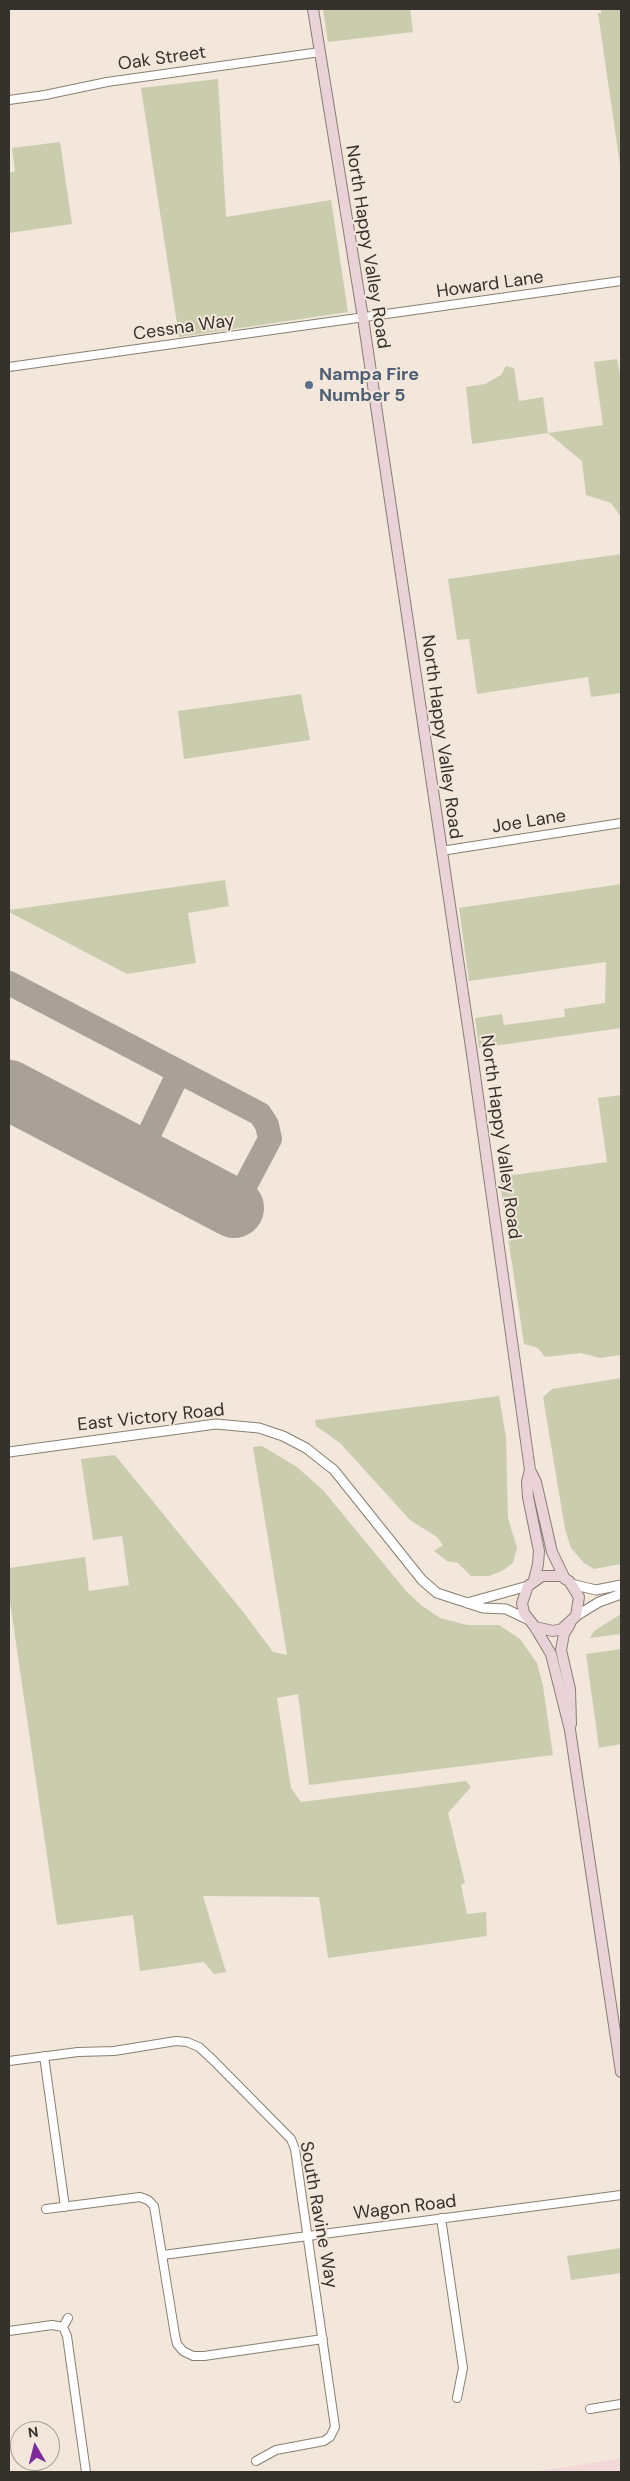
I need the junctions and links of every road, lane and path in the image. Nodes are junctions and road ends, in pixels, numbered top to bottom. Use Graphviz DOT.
graph roads {
  1 [pos="314,9"];
  2 [pos="320,52"];
  3 [pos="9,100"];
  4 [pos="621,281"];
  5 [pos="363,318"];
  6 [pos="9,367"];
  7 [pos="621,822"];
  8 [pos="441,851"];
  9 [pos="9,1452"];
  10 [pos="530,1470"];
  11 [pos="568,1581"];
  12 [pos="531,1583"];
  13 [pos="621,1585"];
  14 [pos="621,1594"];
  15 [pos="467,1603"];
  16 [pos="573,1620"];
  17 [pos="532,1624"];
  18 [pos="570,1730"];
  19 [pos="44,2056"];
  20 [pos="9,2061"];
  21 [pos="621,2072"];
  22 [pos="621,2195"];
  23 [pos="65,2207"];
  24 [pos="46,2209"];
  25 [pos="441,2218"];
  26 [pos="308,2235"];
  27 [pos="163,2255"];
  28 [pos="68,2318"];
  29 [pos="63,2327"];
  30 [pos="9,2331"];
  31 [pos="323,2339"];
  32 [pos="457,2398"];
  33 [pos="621,2404"];
  34 [pos="590,2409"];
  35 [pos="256,2461"];
  36 [pos="86,2472"];
  1 -- 2 [label="main road, North Happy Valley Road"];
  2 -- 3 [label="street, Oak Street"];
  2 -- 5 [label="main road, North Happy Valley Road"];
  4 -- 5 [label="street, Howard Lane"];
  5 -- 6 [label="street, Cessna Way"];
  5 -- 8 [label="main road, North Happy Valley Road"];
  7 -- 8 [label="street, Joe Lane"];
  8 -- 10 [label="main road, North Happy Valley Road"];
  9 -- 15 [label="street, East Victory Road"];
  10 -- 11 [label="main road, North Happy Valley Road"];
  10 -- 12 [label="main road, North Happy Valley Road"];
  11 -- 12 [label="main road"];
  11 -- 13 [label="street"];
  11 -- 16 [label="main road"];
  12 -- 15 [label="street"];
  12 -- 17 [label="main road"];
  14 -- 16 [label="street"];
  15 -- 17 [label="street, East Victory Road"];
  16 -- 17 [label="main road"];
  16 -- 18 [label="main road"];
  17 -- 18 [label="main road"];
  18 -- 21 [label="main road"];
  19 -- 20 [label="street, South Ravine Way"];
  19 -- 23 [label="street"];
  19 -- 26 [label="street, South Ravine Way"];
  22 -- 25 [label="street, Wagon Road"];
  23 -- 24 [label="street"];
  23 -- 27 [label="street"];
  25 -- 26 [label="street, Wagon Road"];
  25 -- 32 [label="street"];
  26 -- 27 [label="street, Wagon Road"];
  26 -- 31 [label="street, South Ravine Way"];
  27 -- 31 [label="street"];
  28 -- 29 [label="street"];
  29 -- 30 [label="street"];
  29 -- 36 [label="street"];
  31 -- 35 [label="street, South Ravine Way"];
  33 -- 34 [label="street"];
}
